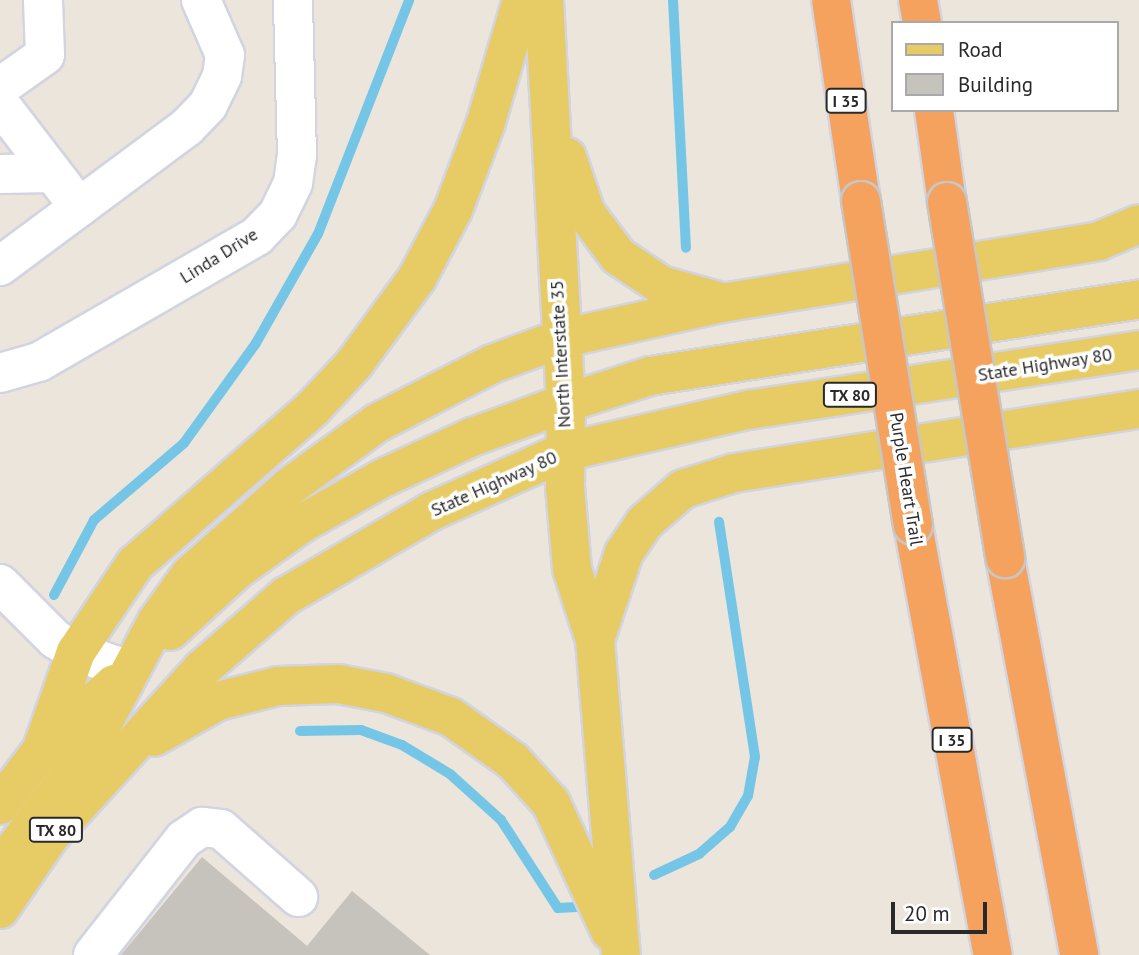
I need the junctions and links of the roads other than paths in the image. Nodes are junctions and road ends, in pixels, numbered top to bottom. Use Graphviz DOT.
graph roads {
  1 [pos="43,0"];
  2 [pos="201,0"];
  3 [pos="293,0"];
  4 [pos="522,0"];
  5 [pos="544,0"];
  6 [pos="831,0"];
  7 [pos="918,0"];
  8 [pos="922,21"];
  9 [pos="0,87"];
  10 [pos="0,104"];
  11 [pos="552,112"];
  12 [pos="934,112"];
  13 [pos="52,173"];
  14 [pos="0,174"];
  15 [pos="79,208"];
  16 [pos="1139,224"];
  17 [pos="3,262"];
  18 [pos="1139,299"];
  19 [pos="722,303"];
  20 [pos="561,340"];
  21 [pos="1139,351"];
  22 [pos="0,373"];
  23 [pos="566,403"];
  24 [pos="1139,409"];
  25 [pos="564,452"];
  26 [pos="0,584"];
  27 [pos="594,640"];
  28 [pos="76,652"];
  29 [pos="129,670"];
  30 [pos="41,751"];
  31 [pos="119,757"];
  32 [pos="0,805"];
  33 [pos="0,868"];
  34 [pos="298,897"];
  35 [pos="0,909"];
  36 [pos="93,955"];
  37 [pos="621,955"];
  38 [pos="993,955"];
  39 [pos="1079,955"];
  1 -- 9 [label="street"];
  2 -- 15 [label="street"];
  3 -- 22 [label="street, Linda Drive"];
  4 -- 28 [label="main road"];
  5 -- 11 [label="main road, North Interstate 35"];
  6 -- 38 [label="highway, Purple Heart Trail / I 35, bridge"];
  7 -- 8 [label="highway"];
  10 -- 13 [label="street"];
  11 -- 19 [label="main road"];
  11 -- 20 [label="main road, North Interstate 35"];
  12 -- 39 [label="highway, bridge"];
  13 -- 14 [label="street"];
  13 -- 15 [label="street"];
  15 -- 17 [label="street"];
  16 -- 19 [label="main road"];
  18 -- 23 [label="main road"];
  19 -- 20 [label="main road"];
  20 -- 23 [label="main road, North Interstate 35"];
  20 -- 29 [label="main road"];
  21 -- 25 [label="main road, State Highway 80 / TX 80"];
  23 -- 25 [label="main road, North Interstate 35"];
  23 -- 29 [label="main road"];
  24 -- 27 [label="main road"];
  25 -- 27 [label="main road, North Interstate 35"];
  25 -- 31 [label="main road, State Highway 80 / TX 80"];
  26 -- 28 [label="street"];
  27 -- 37 [label="main road, North Interstate 35"];
  28 -- 29 [label="street"];
  28 -- 30 [label="main road"];
  29 -- 30 [label="main road"];
  29 -- 33 [label="main road"];
  30 -- 32 [label="main road"];
  31 -- 35 [label="main road, State Highway 80 / TX 80"];
  31 -- 37 [label="main road"];
  34 -- 36 [label="street"];
}
